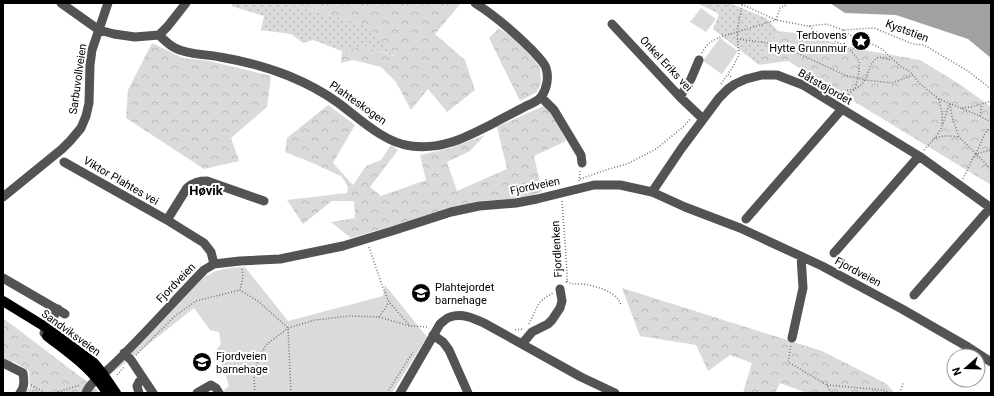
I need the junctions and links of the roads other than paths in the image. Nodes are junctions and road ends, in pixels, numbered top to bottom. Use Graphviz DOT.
graph roads {
  1 [pos="61,3"];
  2 [pos="108,3"];
  3 [pos="186,3"];
  4 [pos="475,3"];
  5 [pos="612,24"];
  6 [pos="99,30"];
  7 [pos="159,35"];
  8 [pos="699,60"];
  9 [pos="541,97"];
  10 [pos="680,97"];
  11 [pos="839,108"];
  12 [pos="703,119"];
  13 [pos="919,156"];
  14 [pos="64,162"];
  15 [pos="582,163"];
  16 [pos="652,192"];
  17 [pos="3,197"];
  18 [pos="264,202"];
  19 [pos="991,207"];
  20 [pos="746,219"];
  21 [pos="167,220"];
  22 [pos="834,253"];
  23 [pos="801,256"];
  24 [pos="214,264"];
  25 [pos="3,278"];
  26 [pos="560,289"];
  27 [pos="914,295"];
  28 [pos="3,302"];
  29 [pos="3,306"];
  30 [pos="45,331"];
  31 [pos="431,331"];
  32 [pos="792,338"];
  33 [pos="522,344"];
  34 [pos="127,357"];
  35 [pos="991,362"];
  36 [pos="3,363"];
  37 [pos="100,377"];
  38 [pos="143,378"];
  39 [pos="20,393"];
  40 [pos="86,393"];
  41 [pos="107,393"];
  42 [pos="116,393"];
  43 [pos="139,393"];
  44 [pos="153,393"];
  45 [pos="197,393"];
  46 [pos="220,393"];
  47 [pos="400,393"];
  48 [pos="468,393"];
  49 [pos="615,393"];
  1 -- 6 [label="street"];
  2 -- 6 [label="street, Sarbuvollveien"];
  3 -- 7 [label="street"];
  4 -- 9 [label="street"];
  5 -- 10 [label="street, Onkel Eriks vei"];
  6 -- 7 [label="street"];
  6 -- 17 [label="street, Sarbuvollveien"];
  7 -- 9 [label="street, Plahteskogen"];
  8 -- 10 [label="street"];
  9 -- 15 [label="street"];
  10 -- 12 [label="street, Onkel Eriks vei"];
  11 -- 12 [label="street, Båtstøjordet"];
  11 -- 13 [label="street, Båtstøjordet"];
  11 -- 20 [label="street"];
  12 -- 16 [label="street, Båtstøjordet"];
  13 -- 19 [label="street, Båtstøjordet"];
  13 -- 22 [label="street"];
  14 -- 21 [label="street, Viktor Plahtes vei"];
  16 -- 23 [label="street, Fjordveien"];
  16 -- 24 [label="street, Fjordveien"];
  18 -- 21 [label="street"];
  19 -- 27 [label="street"];
  21 -- 24 [label="street, Viktor Plahtes vei"];
  23 -- 32 [label="street"];
  23 -- 35 [label="street, Fjordveien"];
  24 -- 34 [label="street, Fjordveien"];
  25 -- 30 [label="street"];
  26 -- 33 [label="street"];
  28 -- 30 [label="main road, Sandviksveien"];
  29 -- 30 [label="main road, Sandviksveien"];
  30 -- 37 [label="main road, Sandviksveien"];
  31 -- 33 [label="street"];
  31 -- 47 [label="street"];
  31 -- 48 [label="street"];
  33 -- 49 [label="street"];
  34 -- 37 [label="street, Fjordveien"];
  34 -- 38 [label="street"];
  36 -- 39 [label="street"];
  37 -- 40 [label="street, Fjordveien"];
  37 -- 41 [label="main road, Sandviksveien"];
  37 -- 42 [label="main road, Sandviksveien"];
  38 -- 43 [label="street"];
  38 -- 44 [label="street"];
  45 -- 46 [label="street"];
}
